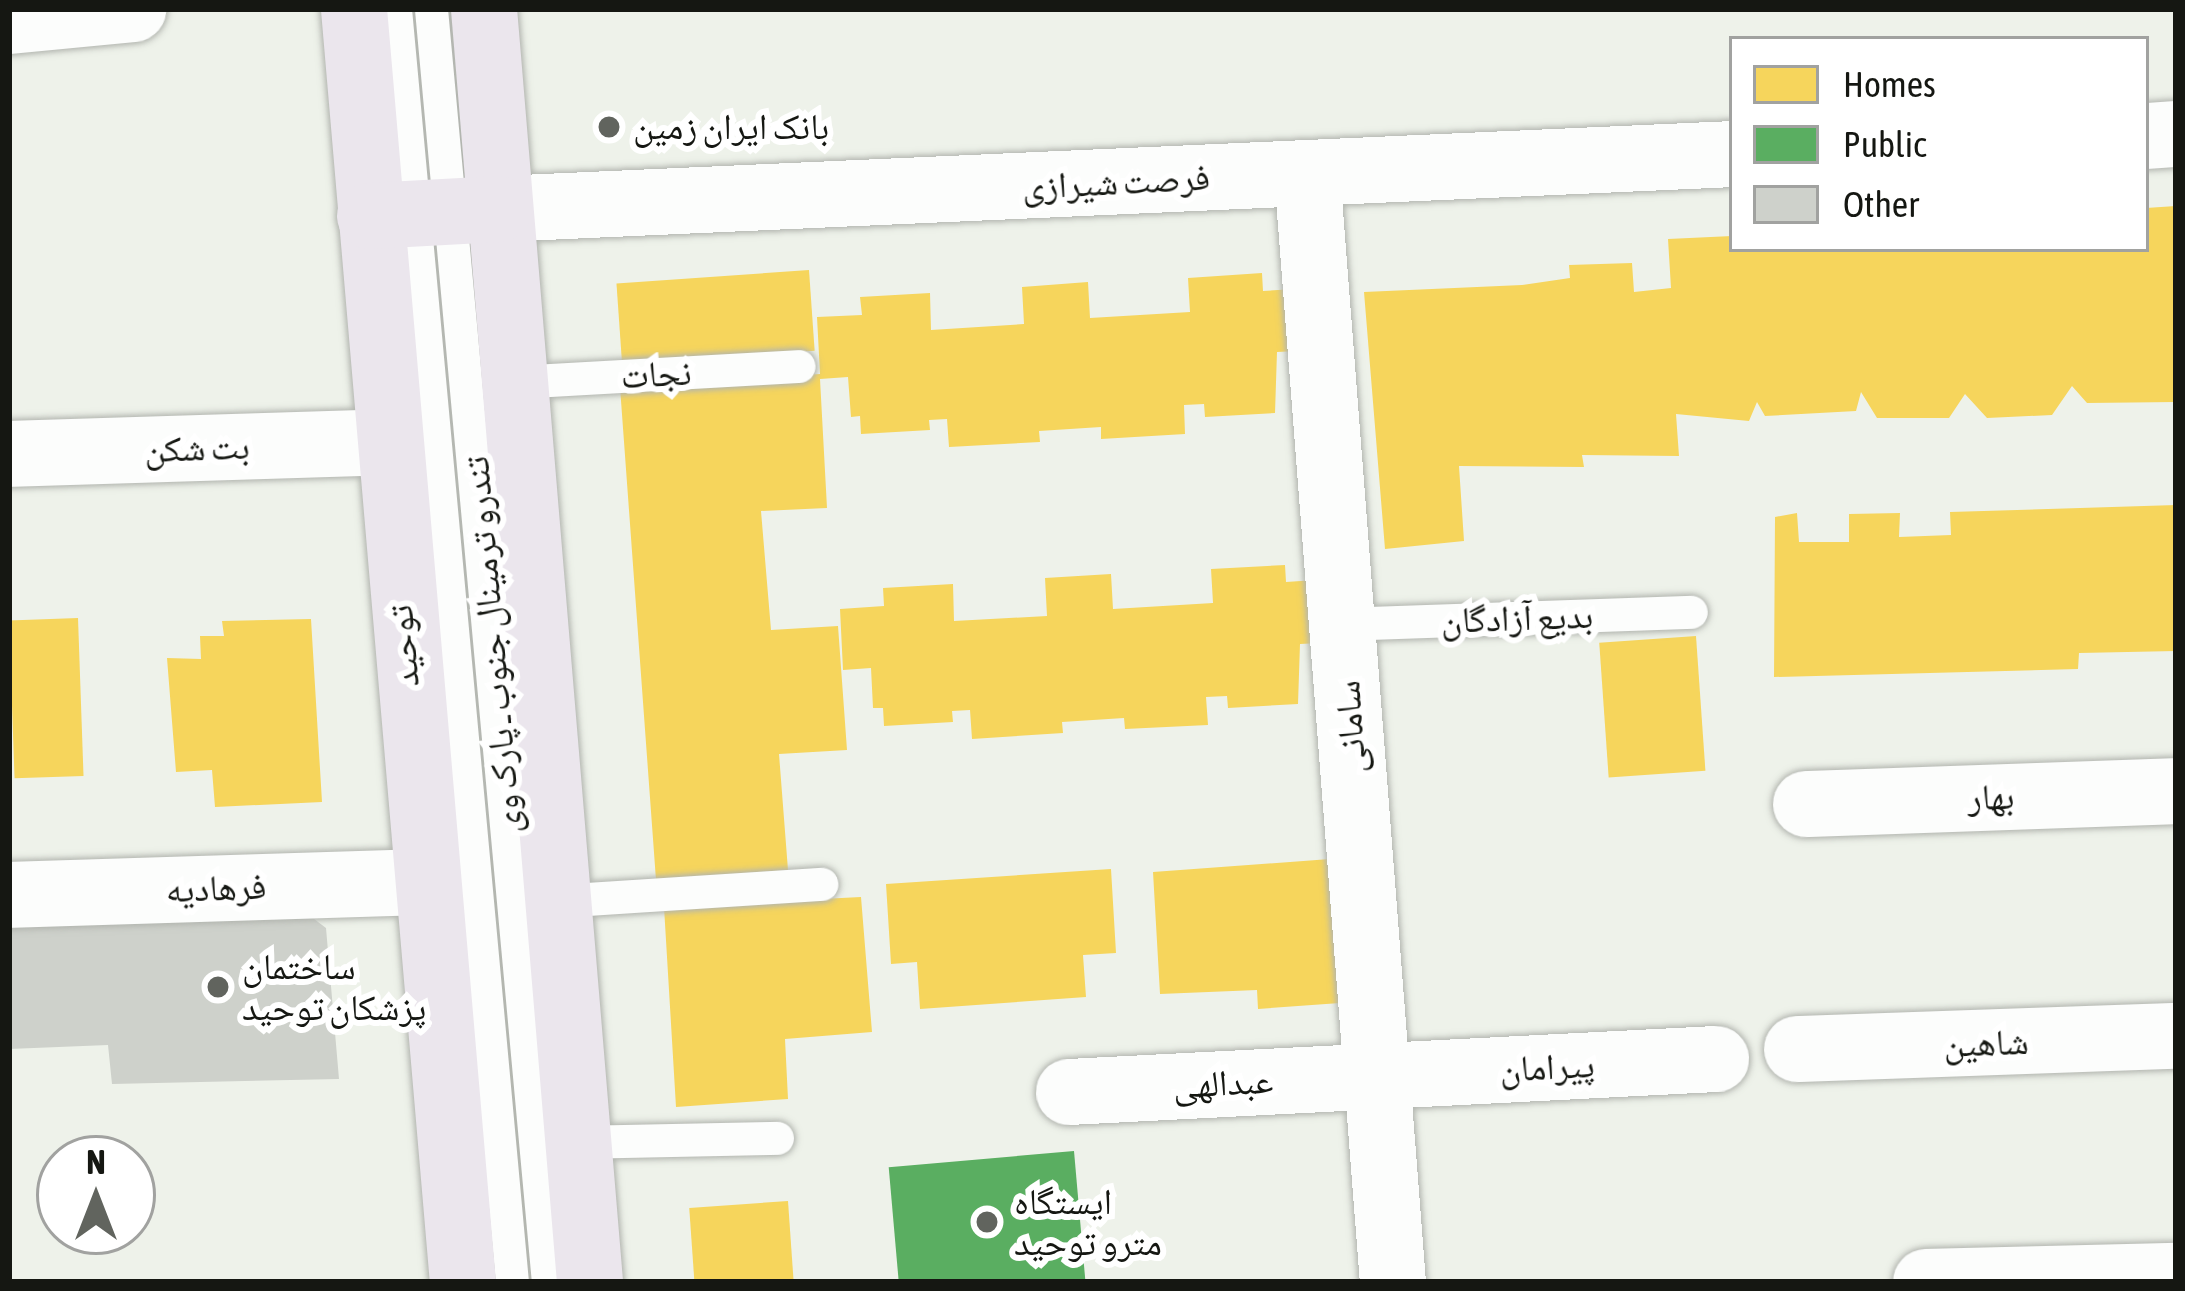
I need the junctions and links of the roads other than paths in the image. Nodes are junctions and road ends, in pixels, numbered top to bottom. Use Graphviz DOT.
graph roads {
  1 [pos="133,9"];
  2 [pos="354,9"];
  3 [pos="395,9"];
  4 [pos="431,9"];
  5 [pos="484,9"];
  6 [pos="9,21"];
  7 [pos="1729,154"];
  8 [pos="1307,173"];
  9 [pos="433,212"];
  10 [pos="799,366"];
  11 [pos="513,382"];
  12 [pos="385,442"];
  13 [pos="9,454"];
  14 [pos="1691,612"];
  15 [pos="1342,625"];
  16 [pos="2176,791"];
  17 [pos="1806,804"];
  18 [pos="423,882"];
  19 [pos="821,884"];
  20 [pos="9,895"];
  21 [pos="557,901"];
  22 [pos="2176,1036"];
  23 [pos="1797,1049"];
  24 [pos="1716,1059"];
  25 [pos="1377,1075"];
  26 [pos="1069,1092"];
  27 [pos="777,1138"];
  28 [pos="579,1142"];
  29 [pos="2176,1276"];
  30 [pos="463,1282"];
  31 [pos="512,1282"];
  32 [pos="548,1282"];
  33 [pos="590,1282"];
  34 [pos="1393,1282"];
  35 [pos="1926,1282"];
  1 -- 6 [label="street"];
  2 -- 9 [label="main road, توحید"];
  3 -- 9 [label="lane"];
  4 -- 9 [label="lane, تندرو ترمینال جنوب ـ پارک وی"];
  5 -- 9 [label="main road, توحید"];
  7 -- 8 [label="street, فرصت شیرازی"];
  8 -- 9 [label="street, فرصت شیرازی"];
  8 -- 15 [label="street, سامانی"];
  9 -- 11 [label="main road, توحید"];
  9 -- 12 [label="main road, توحید"];
  9 -- 31 [label="lane"];
  9 -- 32 [label="lane, تندرو ترمینال جنوب ـ پارک وی"];
  10 -- 11 [label="lane, نجات"];
  11 -- 21 [label="main road, توحید"];
  12 -- 13 [label="street, بت شکن"];
  12 -- 18 [label="main road, توحید"];
  14 -- 15 [label="lane, بدیع آزادگان"];
  15 -- 25 [label="street, سامانی"];
  16 -- 17 [label="street, بهار"];
  18 -- 20 [label="street, فرهادیه"];
  18 -- 30 [label="main road, توحید"];
  19 -- 21 [label="lane"];
  21 -- 28 [label="main road, توحید"];
  22 -- 23 [label="street, شاهین"];
  24 -- 25 [label="street, پیرامان"];
  25 -- 26 [label="street, عبدالهی"];
  25 -- 34 [label="street, سامانی"];
  27 -- 28 [label="lane"];
  28 -- 33 [label="main road, توحید"];
  29 -- 35 [label="street"];
}
